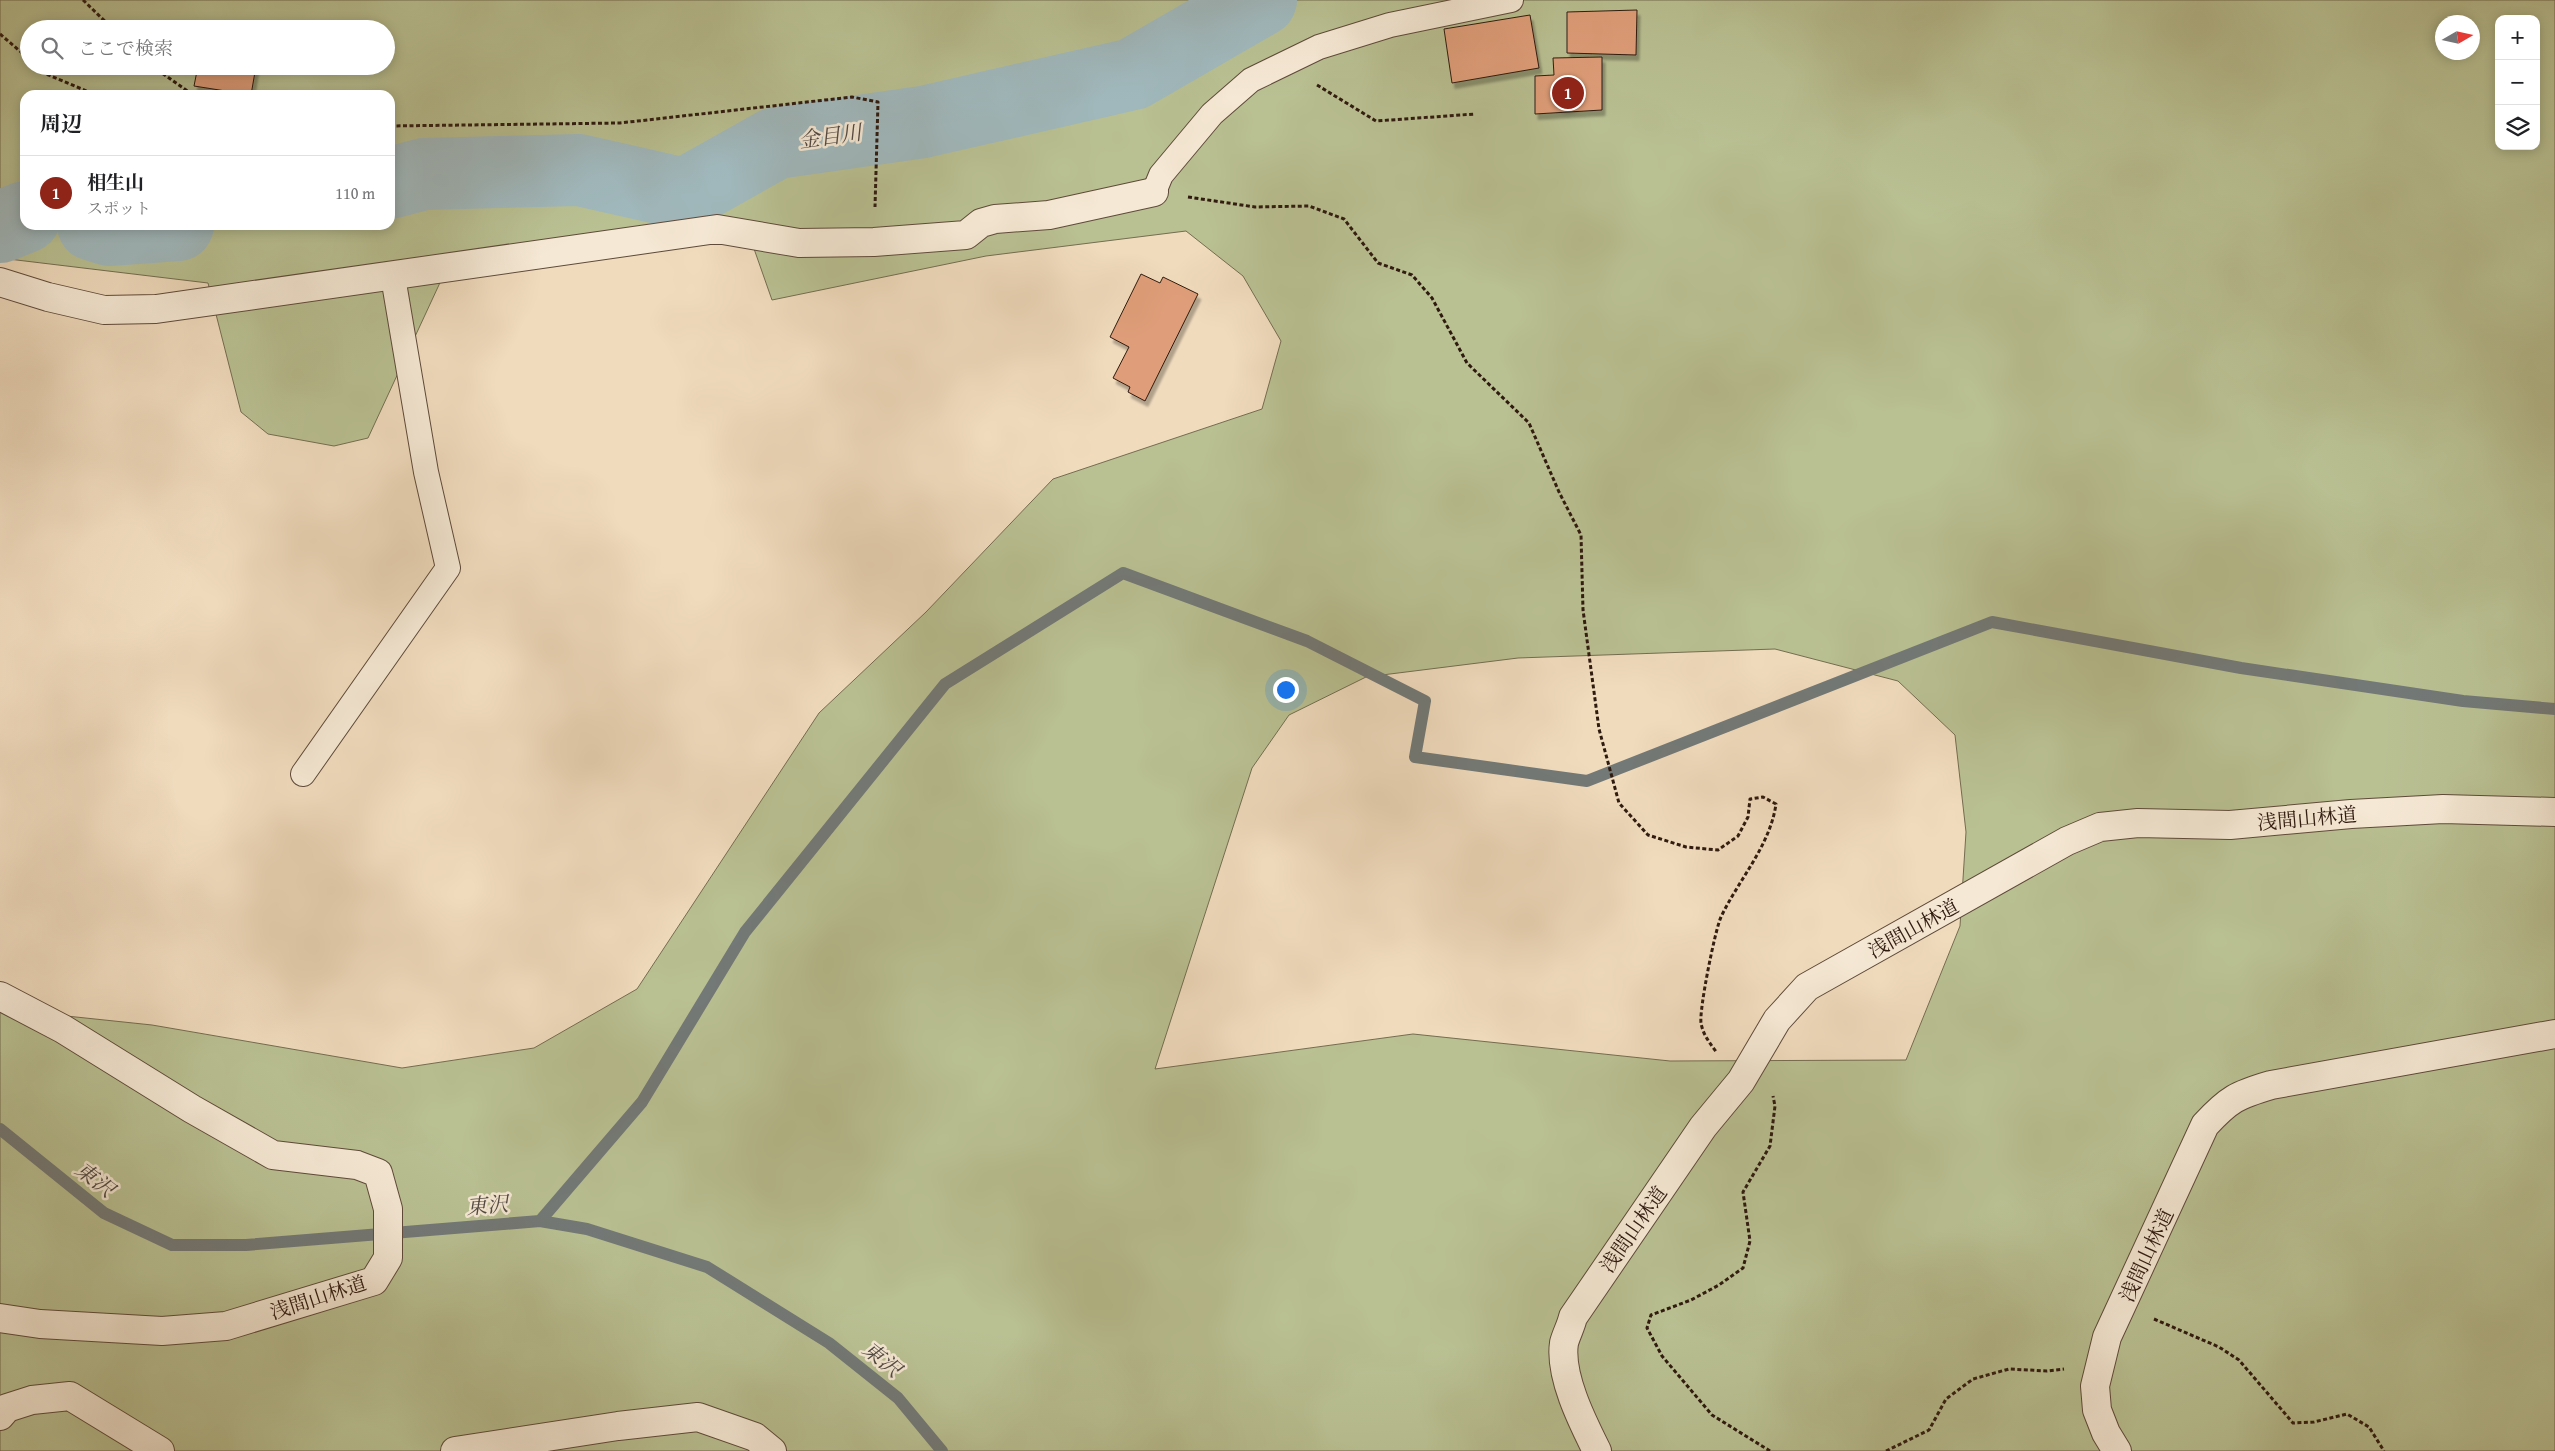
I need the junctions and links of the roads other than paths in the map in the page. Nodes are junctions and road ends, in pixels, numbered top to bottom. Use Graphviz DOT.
graph roads {
  1 [pos="1511,0"];
  2 [pos="1154,192"];
  3 [pos="393,277"];
  4 [pos="0,282"];
  5 [pos="303,774"];
  6 [pos="2555,812"];
  7 [pos="0,996"];
  8 [pos="2555,1034"];
  9 [pos="0,1318"];
  10 [pos="0,1416"];
  11 [pos="160,1451"];
  12 [pos="455,1451"];
  13 [pos="772,1451"];
  14 [pos="1597,1451"];
  15 [pos="2117,1451"];
  1 -- 2 [label="lane"];
  2 -- 3 [label="street"];
  3 -- 4 [label="street"];
  3 -- 5 [label="lane"];
  6 -- 14 [label="street, 浅間山林道"];
  7 -- 9 [label="street, 浅間山林道"];
  8 -- 15 [label="street, 浅間山林道"];
  10 -- 11 [label="street"];
  12 -- 13 [label="street"];
}
